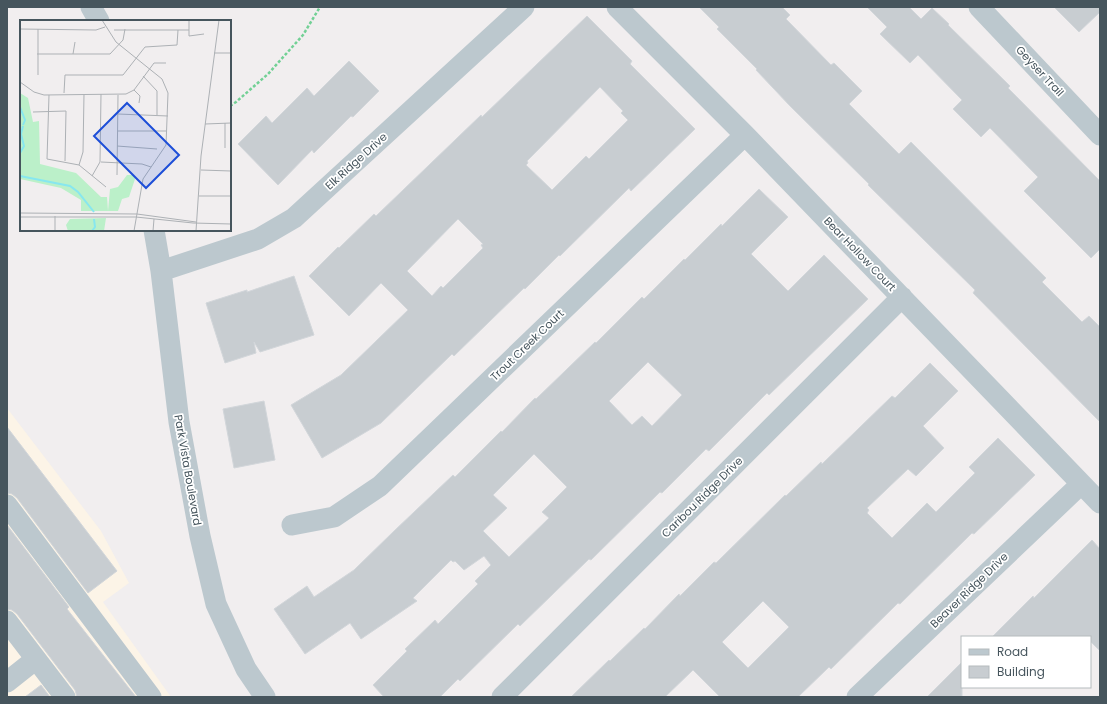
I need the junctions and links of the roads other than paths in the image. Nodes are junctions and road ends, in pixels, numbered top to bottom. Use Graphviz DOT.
graph roads {
  1 [pos="91,7"];
  2 [pos="524,7"];
  3 [pos="617,7"];
  4 [pos="979,7"];
  5 [pos="98,20"];
  6 [pos="745,135"];
  7 [pos="1100,135"];
  8 [pos="154,231"];
  9 [pos="161,271"];
  10 [pos="902,297"];
  11 [pos="1081,484"];
  12 [pos="1100,503"];
  13 [pos="7,505"];
  14 [pos="292,525"];
  15 [pos="7,621"];
  16 [pos="36,659"];
  17 [pos="7,682"];
  18 [pos="65,697"];
  19 [pos="151,697"];
  20 [pos="265,697"];
  21 [pos="502,697"];
  22 [pos="856,697"];
  1 -- 5 [label="street"];
  2 -- 9 [label="street, Elk Ridge Drive"];
  3 -- 6 [label="street, Bear Hollow Court"];
  4 -- 7 [label="street, Geyser Trail"];
  6 -- 10 [label="street, Bear Hollow Court"];
  6 -- 14 [label="street, Trout Creek Court"];
  8 -- 9 [label="street, Park Vista Boulevard"];
  9 -- 20 [label="street, Park Vista Boulevard"];
  10 -- 11 [label="street, Bear Hollow Court"];
  10 -- 21 [label="street, Caribou Ridge Drive"];
  11 -- 12 [label="street, Bear Hollow Court"];
  11 -- 22 [label="street, Beaver Ridge Drive"];
  13 -- 19 [label="street"];
  15 -- 16 [label="street"];
  16 -- 17 [label="street"];
  16 -- 18 [label="street"];
}
